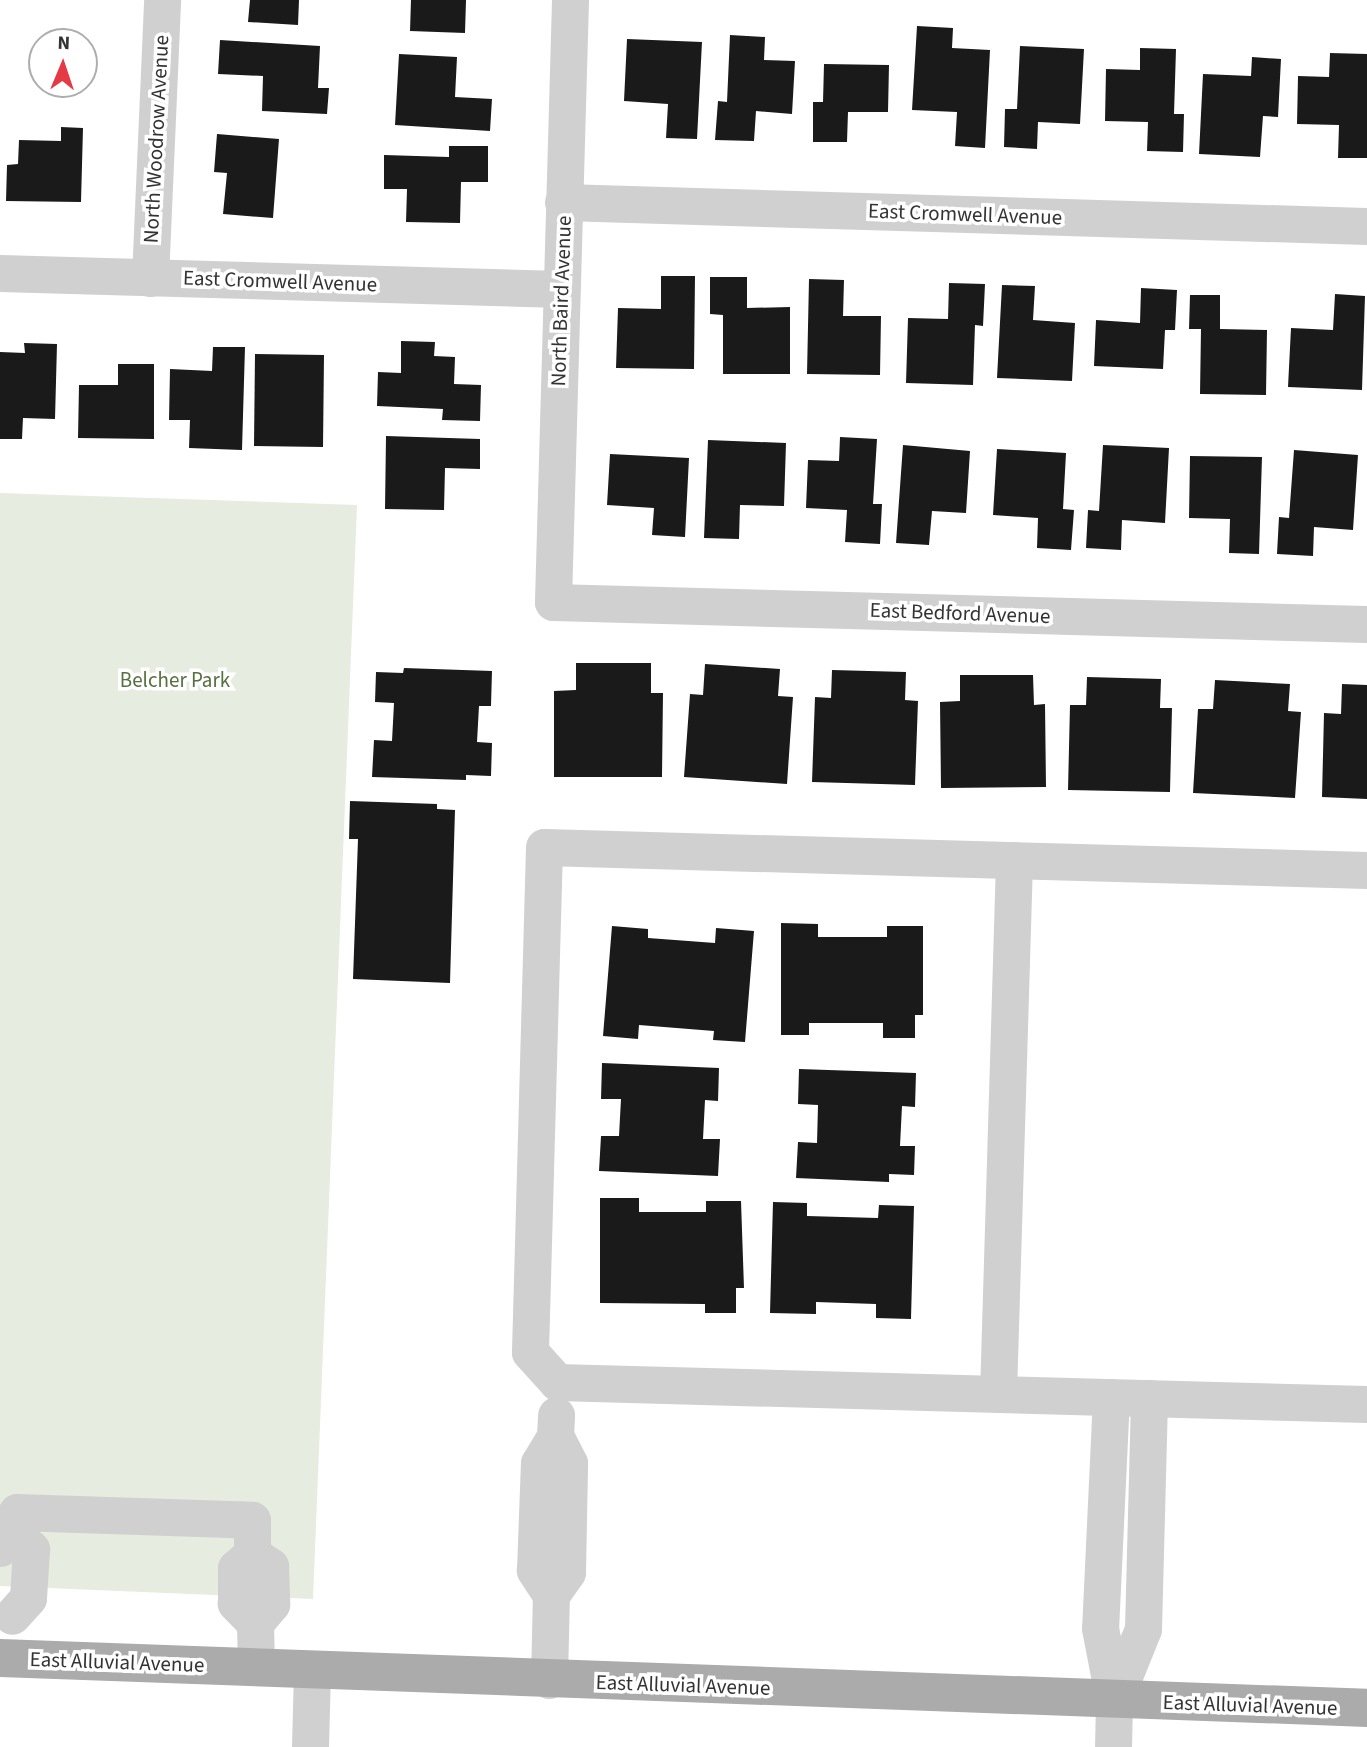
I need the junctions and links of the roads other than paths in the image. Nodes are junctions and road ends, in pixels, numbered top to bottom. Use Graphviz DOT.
graph roads {
  1 [pos="162,0"];
  2 [pos="570,0"];
  3 [pos="563,202"];
  4 [pos="1367,226"];
  5 [pos="0,273"];
  6 [pos="150,278"];
  7 [pos="561,289"];
  8 [pos="553,602"];
  9 [pos="1367,624"];
  10 [pos="1014,860"];
  11 [pos="1367,870"];
  12 [pos="557,1382"];
  13 [pos="998,1394"];
  14 [pos="1111,1397"];
  15 [pos="1149,1398"];
  16 [pos="1367,1404"];
  17 [pos="8,1542"];
  18 [pos="6,1608"];
  19 [pos="6,1658"];
  20 [pos="256,1667"];
  21 [pos="312,1669"];
  22 [pos="549,1680"];
  23 [pos="1114,1701"];
  24 [pos="1367,1708"];
  25 [pos="310,1747"];
  26 [pos="1113,1747"];
  1 -- 6 [label="street, North Woodrow Avenue"];
  2 -- 3 [label="street, North Baird Avenue"];
  3 -- 4 [label="street, East Cromwell Avenue"];
  3 -- 7 [label="street, North Baird Avenue"];
  5 -- 6 [label="street, East Cromwell Avenue"];
  6 -- 7 [label="street, East Cromwell Avenue"];
  7 -- 8 [label="street, North Baird Avenue"];
  8 -- 9 [label="street, East Bedford Avenue"];
  10 -- 11 [label="street"];
  10 -- 12 [label="street"];
  10 -- 13 [label="street"];
  12 -- 13 [label="street"];
  12 -- 22 [label="street"];
  13 -- 14 [label="street"];
  14 -- 15 [label="street"];
  14 -- 23 [label="street"];
  15 -- 16 [label="street"];
  15 -- 23 [label="street"];
  17 -- 18 [label="street"];
  17 -- 20 [label="street"];
  18 -- 19 [label="street"];
  19 -- 20 [label="main road, East Alluvial Avenue"];
  20 -- 21 [label="main road, East Alluvial Avenue"];
  21 -- 22 [label="main road, East Alluvial Avenue"];
  21 -- 25 [label="street"];
  22 -- 23 [label="main road, East Alluvial Avenue"];
  23 -- 24 [label="main road, East Alluvial Avenue"];
  23 -- 26 [label="street"];
}
